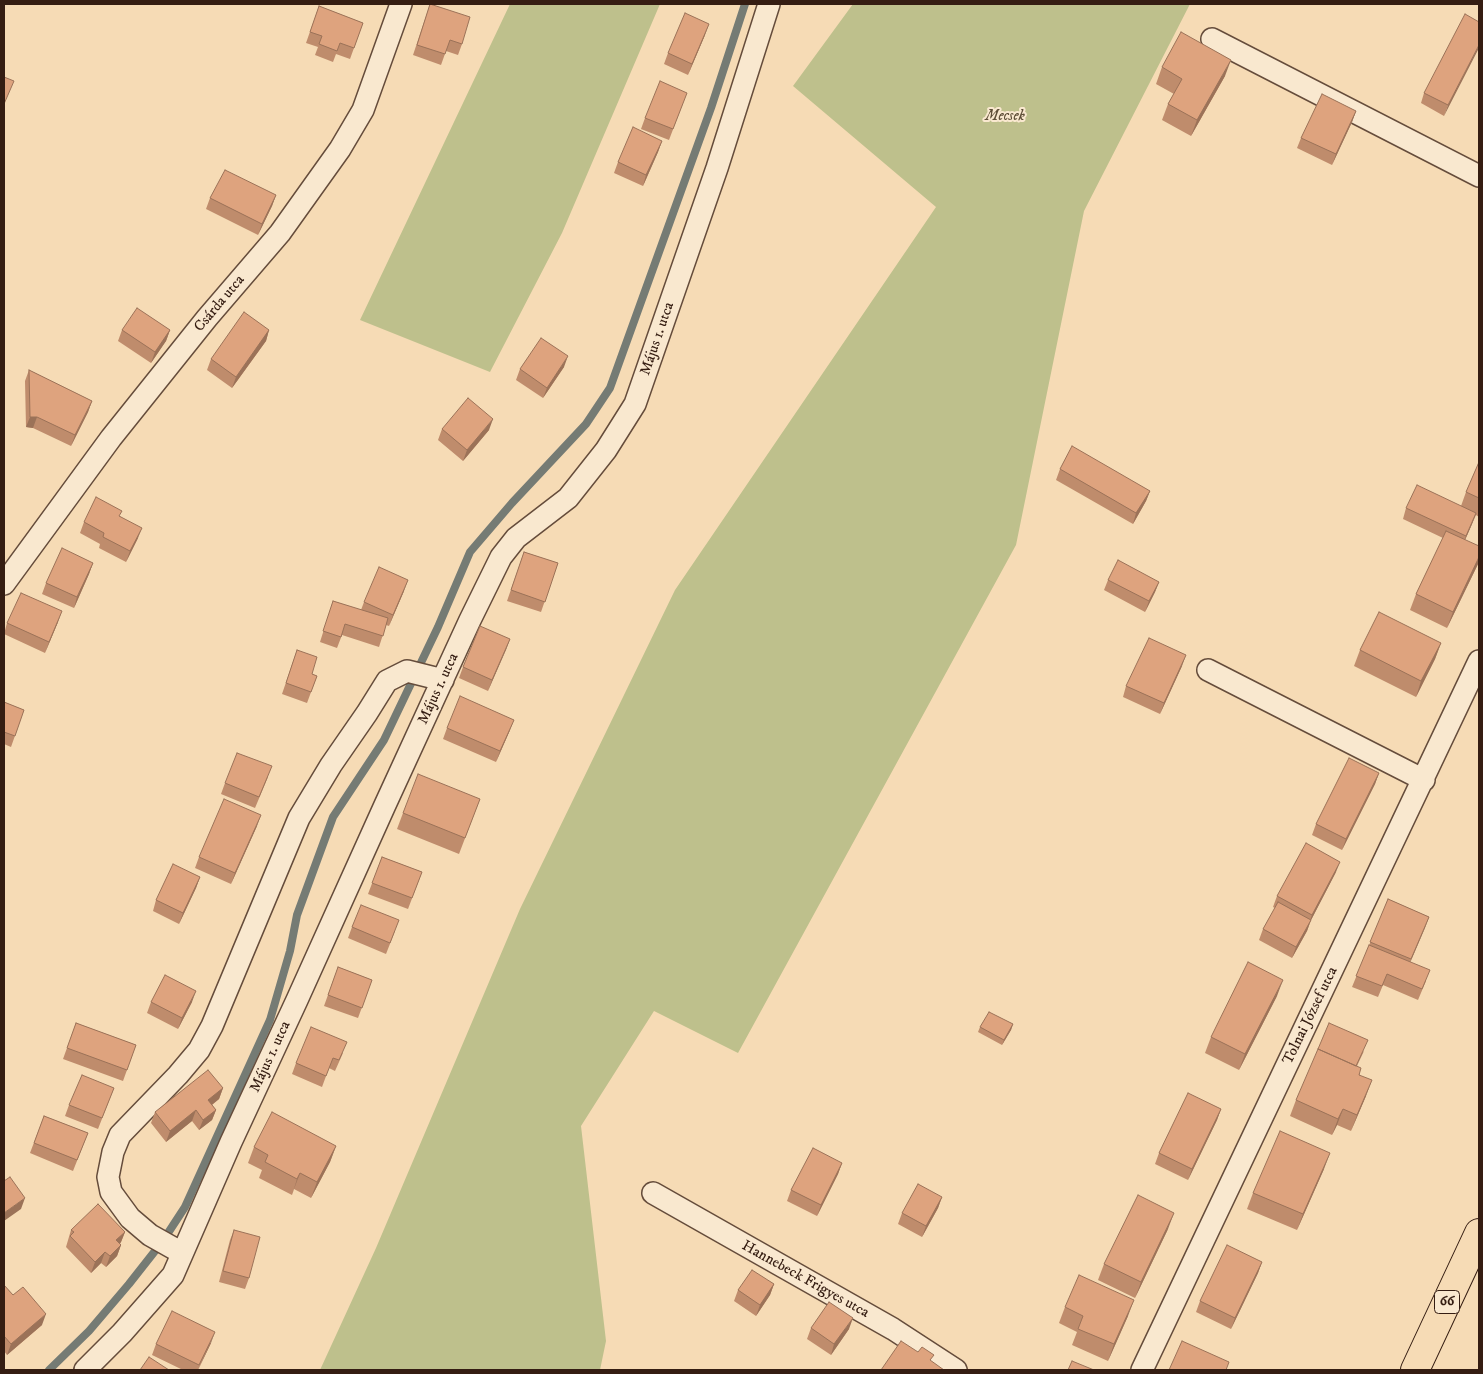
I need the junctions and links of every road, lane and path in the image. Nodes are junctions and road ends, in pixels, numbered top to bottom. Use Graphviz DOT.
graph roads {
  1 [pos="401,4"];
  2 [pos="769,4"];
  3 [pos="1212,39"];
  4 [pos="1479,176"];
  5 [pos="4,584"];
  6 [pos="1479,661"];
  7 [pos="1208,670"];
  8 [pos="424,675"];
  9 [pos="1424,780"];
  10 [pos="653,1193"];
  11 [pos="1479,1233"];
  12 [pos="182,1253"];
  13 [pos="85,1370"];
  14 [pos="956,1370"];
  15 [pos="1142,1370"];
  16 [pos="1415,1370"];
  1 -- 5 [label="street, Csárda utca"];
  2 -- 8 [label="street, Május 1. utca"];
  3 -- 4 [label="street"];
  6 -- 9 [label="street, Tolnai József utca"];
  7 -- 9 [label="street"];
  8 -- 12 [label="street, Május 1. utca"];
  8 -- 12 [label="street"];
  9 -- 15 [label="street, Tolnai József utca"];
  10 -- 14 [label="street, Hannebeck Frigyes utca"];
  11 -- 16 [label="main road, 66"];
  12 -- 13 [label="street, Május 1. utca"];
}
